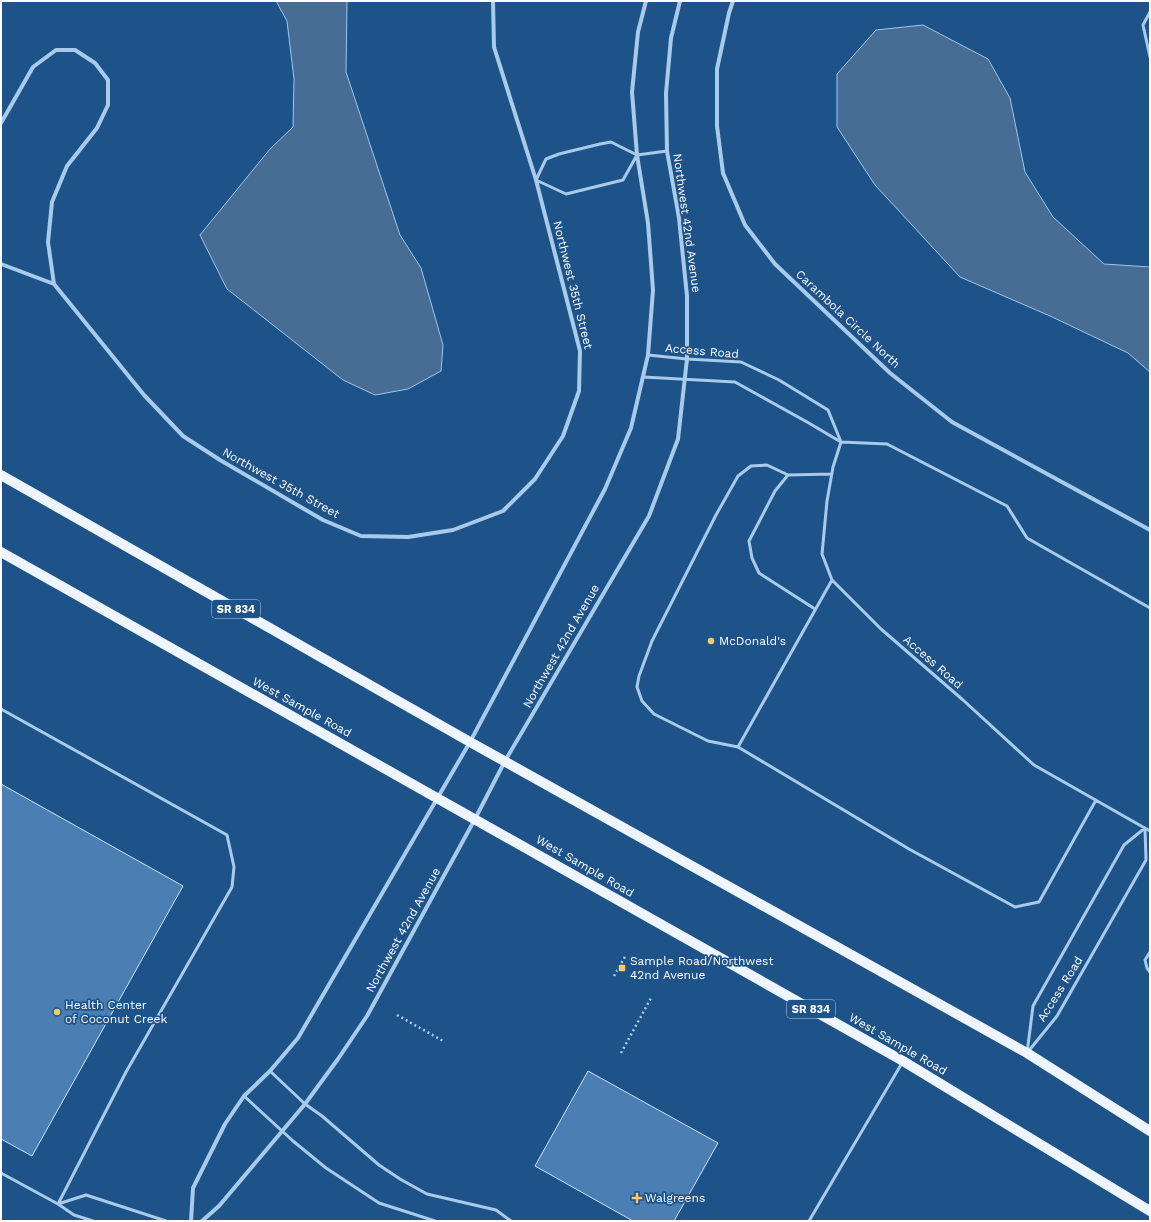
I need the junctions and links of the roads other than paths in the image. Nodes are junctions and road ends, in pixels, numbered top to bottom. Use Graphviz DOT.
graph roads {
  1 [pos="494,1"];
  2 [pos="646,1"];
  3 [pos="680,1"];
  4 [pos="734,1"];
  5 [pos="1150,12"];
  6 [pos="1150,57"];
  7 [pos="1,123"];
  8 [pos="667,151"];
  9 [pos="638,155"];
  10 [pos="536,180"];
  11 [pos="1,264"];
  12 [pos="54,284"];
  13 [pos="648,355"];
  14 [pos="688,359"];
  15 [pos="643,377"];
  16 [pos="685,380"];
  17 [pos="841,442"];
  18 [pos="832,474"];
  19 [pos="1,475"];
  20 [pos="788,475"];
  21 [pos="1150,530"];
  22 [pos="1,552"];
  23 [pos="832,580"];
  24 [pos="1150,608"];
  25 [pos="816,610"];
  26 [pos="1,709"];
  27 [pos="470,742"];
  28 [pos="738,747"];
  29 [pos="505,761"];
  30 [pos="437,798"];
  31 [pos="1096,800"];
  32 [pos="475,819"];
  33 [pos="1145,828"];
  34 [pos="1150,831"];
  35 [pos="1150,952"];
  36 [pos="1150,972"];
  37 [pos="1027,1053"];
  38 [pos="903,1061"];
  39 [pos="270,1071"];
  40 [pos="244,1096"];
  41 [pos="305,1104"];
  42 [pos="1150,1130"];
  43 [pos="283,1131"];
  44 [pos="1,1173"];
  45 [pos="58,1204"];
  46 [pos="1150,1211"];
  47 [pos="93,1221"];
  48 [pos="166,1221"];
  49 [pos="191,1221"];
  50 [pos="202,1221"];
  51 [pos="435,1221"];
  52 [pos="511,1221"];
  53 [pos="809,1221"];
  1 -- 10 [label="street, Northwest 35th Street"];
  2 -- 9 [label="street"];
  3 -- 8 [label="street, Northwest 42nd Avenue"];
  4 -- 21 [label="street, Carambola Circle North"];
  5 -- 6 [label="lane"];
  7 -- 12 [label="street"];
  8 -- 9 [label="lane"];
  8 -- 14 [label="street, Northwest 42nd Avenue"];
  9 -- 10 [label="lane"];
  9 -- 10 [label="lane"];
  9 -- 13 [label="street"];
  10 -- 12 [label="street, Northwest 35th Street"];
  11 -- 12 [label="street"];
  13 -- 14 [label="lane, Access Road"];
  13 -- 15 [label="street"];
  14 -- 16 [label="street, Northwest 42nd Avenue"];
  14 -- 17 [label="lane, Access Road"];
  15 -- 16 [label="lane"];
  15 -- 27 [label="street"];
  16 -- 17 [label="lane"];
  16 -- 29 [label="street, Northwest 42nd Avenue"];
  17 -- 18 [label="lane, Access Road"];
  17 -- 24 [label="lane"];
  18 -- 20 [label="lane"];
  18 -- 23 [label="lane, Access Road"];
  19 -- 27 [label="main road, SR 834"];
  20 -- 25 [label="lane"];
  20 -- 28 [label="lane"];
  22 -- 30 [label="main road, West Sample Road / SR 834"];
  23 -- 25 [label="lane"];
  23 -- 31 [label="lane, Access Road"];
  25 -- 28 [label="lane"];
  26 -- 45 [label="lane"];
  27 -- 29 [label="main road, SR 834"];
  27 -- 30 [label="street"];
  28 -- 31 [label="lane"];
  29 -- 32 [label="street, Northwest 42nd Avenue"];
  29 -- 37 [label="main road, SR 834"];
  30 -- 32 [label="main road, West Sample Road / SR 834"];
  30 -- 39 [label="street"];
  31 -- 33 [label="lane, Access Road"];
  32 -- 38 [label="main road, West Sample Road / SR 834"];
  32 -- 41 [label="street, Northwest 42nd Avenue"];
  33 -- 34 [label="lane, Access Road"];
  33 -- 37 [label="lane, Access Road"];
  33 -- 37 [label="lane, Access Road"];
  35 -- 36 [label="lane"];
  37 -- 42 [label="main road, SR 834"];
  38 -- 46 [label="main road, West Sample Road / SR 834"];
  38 -- 53 [label="lane"];
  39 -- 40 [label="street"];
  39 -- 41 [label="lane"];
  40 -- 43 [label="lane"];
  40 -- 49 [label="street"];
  41 -- 43 [label="street, Northwest 42nd Avenue"];
  41 -- 52 [label="lane"];
  43 -- 50 [label="street, Northwest 42nd Avenue"];
  43 -- 51 [label="lane"];
  44 -- 45 [label="lane"];
  45 -- 47 [label="lane"];
  45 -- 48 [label="lane"];
}
